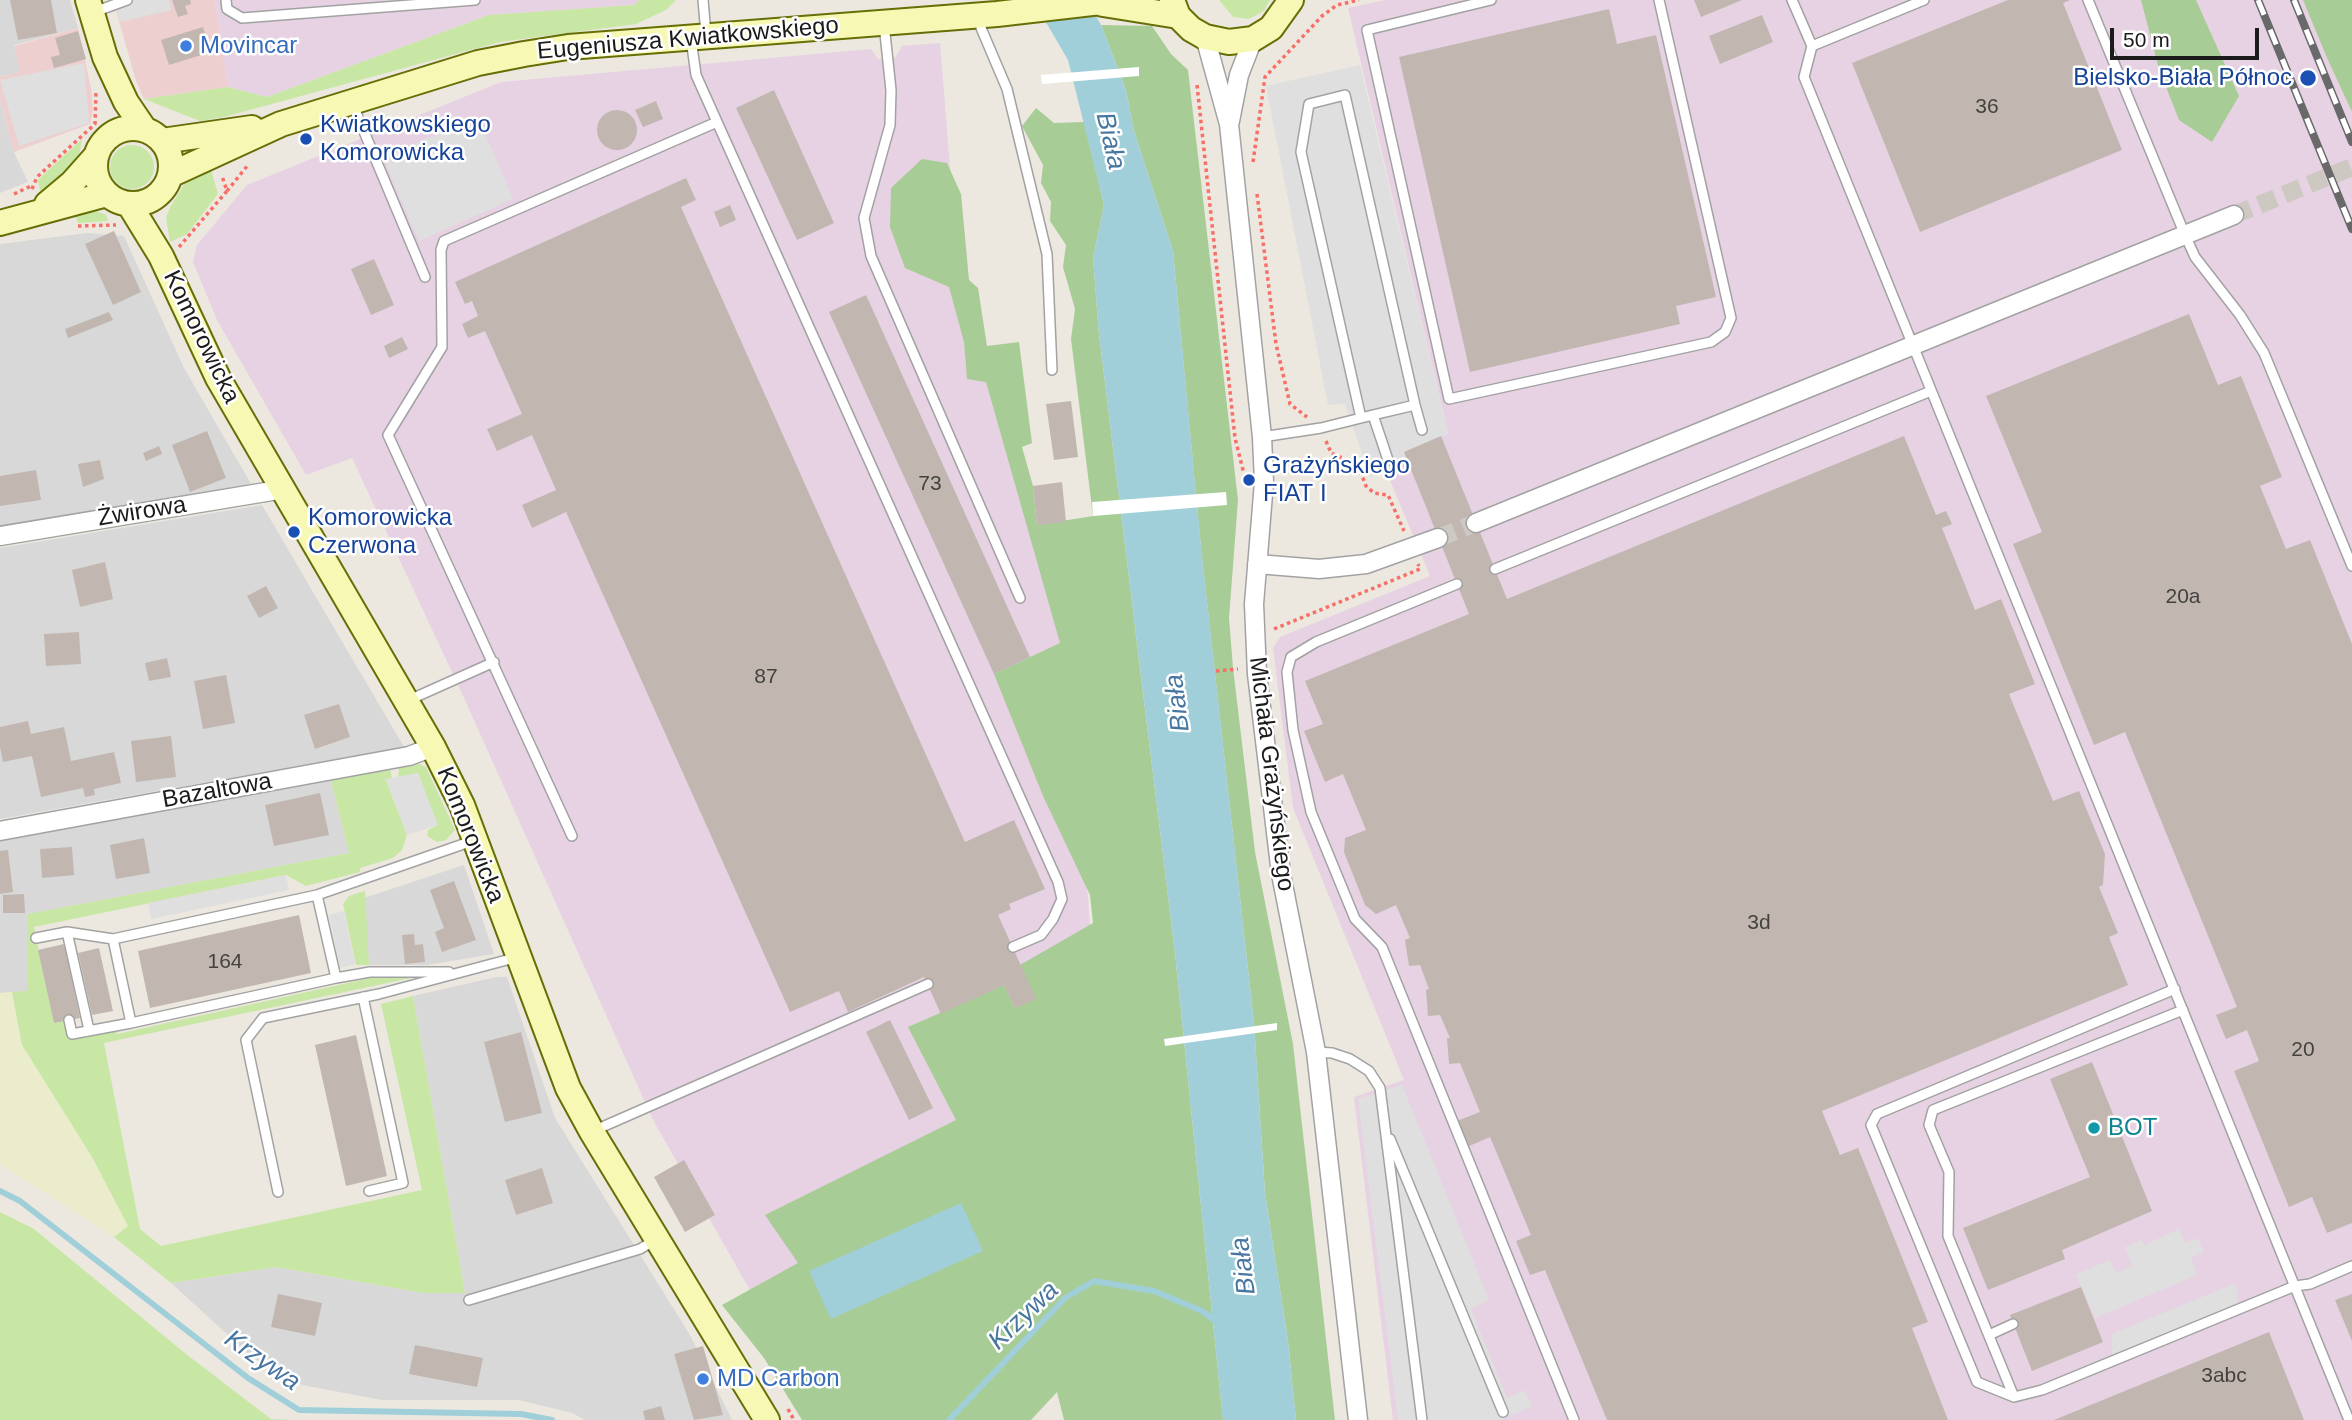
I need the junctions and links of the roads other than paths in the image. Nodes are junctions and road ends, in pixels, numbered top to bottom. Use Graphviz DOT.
graph roads {
  1 [pos="127,0"];
  2 [pos="226,0"];
  3 [pos="475,0"];
  4 [pos="703,0"];
  5 [pos="1291,0"];
  6 [pos="1491,0"];
  7 [pos="1659,0"];
  8 [pos="1792,0"];
  9 [pos="1924,0"];
  10 [pos="2088,0"];
  11 [pos="1111,2"];
  12 [pos="90,6"];
  13 [pos="1175,8"];
  14 [pos="989,15"];
  15 [pos="884,22"];
  16 [pos="699,36"];
  17 [pos="1205,37"];
  18 [pos="1253,40"];
  19 [pos="1812,46"];
  20 [pos="105,57"];
  21 [pos="351,102"];
  22 [pos="717,122"];
  23 [pos="281,124"];
  24 [pos="1229,124"];
  25 [pos="153,136"];
  26 [pos="101,147"];
  27 [pos="164,185"];
  28 [pos="118,199"];
  29 [pos="38,211"];
  30 [pos="2234,215"];
  31 [pos="0,223"];
  32 [pos="2185,235"];
  33 [pos="161,256"];
  34 [pos="425,277"];
  35 [pos="1913,345"];
  36 [pos="1052,370"];
  37 [pos="1931,391"];
  38 [pos="1415,405"];
  39 [pos="1373,415"];
  40 [pos="1361,418"];
  41 [pos="1422,430"];
  42 [pos="1262,437"];
  43 [pos="1388,460"];
  44 [pos="284,489"];
  45 [pos="1476,523"];
  46 [pos="0,536"];
  47 [pos="1438,538"];
  48 [pos="1256,564"];
  49 [pos="2352,566"];
  50 [pos="1495,569"];
  51 [pos="1457,584"];
  52 [pos="1020,597"];
  53 [pos="494,662"];
  54 [pos="407,702"];
  55 [pos="433,747"];
  56 [pos="0,831"];
  57 [pos="572,836"];
  58 [pos="475,840"];
  59 [pos="317,895"];
  60 [pos="68,932"];
  61 [pos="36,938"];
  62 [pos="113,939"];
  63 [pos="1013,947"];
  64 [pos="518,957"];
  65 [pos="462,972"];
  66 [pos="336,978"];
  67 [pos="928,984"];
  68 [pos="2175,989"];
  69 [pos="363,998"];
  70 [pos="2183,1010"];
  71 [pos="69,1020"];
  72 [pos="131,1023"];
  73 [pos="89,1030"];
  74 [pos="1316,1052"];
  75 [pos="1385,1128"];
  76 [pos="592,1132"];
  77 [pos="369,1191"];
  78 [pos="278,1192"];
  79 [pos="657,1239"];
  80 [pos="2352,1266"];
  81 [pos="2295,1286"];
  82 [pos="469,1300"];
  83 [pos="2013,1324"];
  84 [pos="1989,1335"];
  85 [pos="2014,1397"];
  86 [pos="1503,1412"];
  87 [pos="767,1420"];
  88 [pos="1358,1420"];
  89 [pos="1422,1420"];
  90 [pos="1574,1420"];
  91 [pos="2349,1420"];
  1 -- 12 [label="lane"];
  2 -- 3 [label="lane"];
  4 -- 16 [label="lane"];
  5 -- 18 [label="street"];
  6 -- 7 [label="lane"];
  8 -- 19 [label="lane"];
  9 -- 19 [label="lane"];
  10 -- 32 [label="lane"];
  11 -- 13 [label="street, Eugeniusza Kwiatkowskiego"];
  11 -- 14 [label="street, Eugeniusza Kwiatkowskiego"];
  12 -- 20 [label="street"];
  13 -- 17 [label="street"];
  14 -- 15 [label="street, Eugeniusza Kwiatkowskiego"];
  14 -- 36 [label="lane"];
  15 -- 16 [label="street, Eugeniusza Kwiatkowskiego"];
  15 -- 52 [label="lane"];
  16 -- 21 [label="street, Eugeniusza Kwiatkowskiego"];
  16 -- 22 [label="lane"];
  17 -- 18 [label="street"];
  17 -- 24 [label="street, Michała Grażyńskiego"];
  18 -- 24 [label="street, Michała Grażyńskiego"];
  19 -- 35 [label="lane"];
  20 -- 25 [label="street"];
  20 -- 26 [label="street"];
  21 -- 23 [label="street, Eugeniusza Kwiatkowskiego"];
  21 -- 34 [label="lane"];
  22 -- 53 [label="lane"];
  22 -- 63 [label="lane"];
  23 -- 25 [label="street, Eugeniusza Kwiatkowskiego"];
  23 -- 27 [label="street, Eugeniusza Kwiatkowskiego"];
  24 -- 42 [label="street, Michała Grażyńskiego"];
  25 -- 26 [label="street"];
  25 -- 27 [label="street"];
  26 -- 28 [label="street"];
  26 -- 29 [label="street"];
  27 -- 28 [label="street"];
  27 -- 33 [label="street, Komorowicka"];
  28 -- 29 [label="street"];
  28 -- 33 [label="street, Komorowicka"];
  29 -- 31 [label="street"];
  30 -- 32 [label="street"];
  32 -- 35 [label="street"];
  32 -- 49 [label="lane"];
  33 -- 44 [label="street, Komorowicka"];
  35 -- 37 [label="lane"];
  35 -- 45 [label="street"];
  37 -- 50 [label="lane"];
  37 -- 68 [label="lane"];
  38 -- 39 [label="lane"];
  38 -- 40 [label="lane"];
  38 -- 41 [label="lane"];
  39 -- 40 [label="lane"];
  39 -- 43 [label="lane"];
  40 -- 42 [label="lane"];
  42 -- 48 [label="street, Michała Grażyńskiego"];
  44 -- 46 [label="street, Żwirowa"];
  44 -- 54 [label="street, Komorowicka"];
  47 -- 48 [label="street"];
  48 -- 74 [label="street, Michała Grażyńskiego"];
  51 -- 90 [label="lane"];
  53 -- 54 [label="lane"];
  53 -- 57 [label="lane"];
  54 -- 55 [label="street, Komorowicka"];
  55 -- 56 [label="street, Bazaltowa"];
  55 -- 58 [label="street, Komorowicka"];
  58 -- 59 [label="lane"];
  58 -- 64 [label="street, Komorowicka"];
  59 -- 62 [label="lane"];
  59 -- 66 [label="lane"];
  60 -- 61 [label="lane"];
  60 -- 62 [label="lane"];
  60 -- 73 [label="lane"];
  62 -- 72 [label="lane"];
  64 -- 65 [label="lane"];
  64 -- 76 [label="street, Komorowicka"];
  65 -- 66 [label="lane"];
  65 -- 69 [label="lane"];
  66 -- 72 [label="lane"];
  67 -- 76 [label="lane"];
  68 -- 70 [label="lane"];
  68 -- 85 [label="lane"];
  69 -- 77 [label="lane"];
  69 -- 78 [label="lane"];
  70 -- 81 [label="lane"];
  70 -- 84 [label="lane"];
  71 -- 73 [label="lane"];
  72 -- 73 [label="lane"];
  74 -- 75 [label="lane"];
  74 -- 88 [label="street, Michała Grażyńskiego"];
  75 -- 86 [label="lane"];
  75 -- 89 [label="lane"];
  76 -- 79 [label="street, Komorowicka"];
  79 -- 82 [label="lane"];
  79 -- 87 [label="street, Komorowicka"];
  80 -- 81 [label="lane"];
  81 -- 85 [label="lane"];
  81 -- 91 [label="lane"];
  83 -- 84 [label="lane"];
  84 -- 85 [label="lane"];
}
